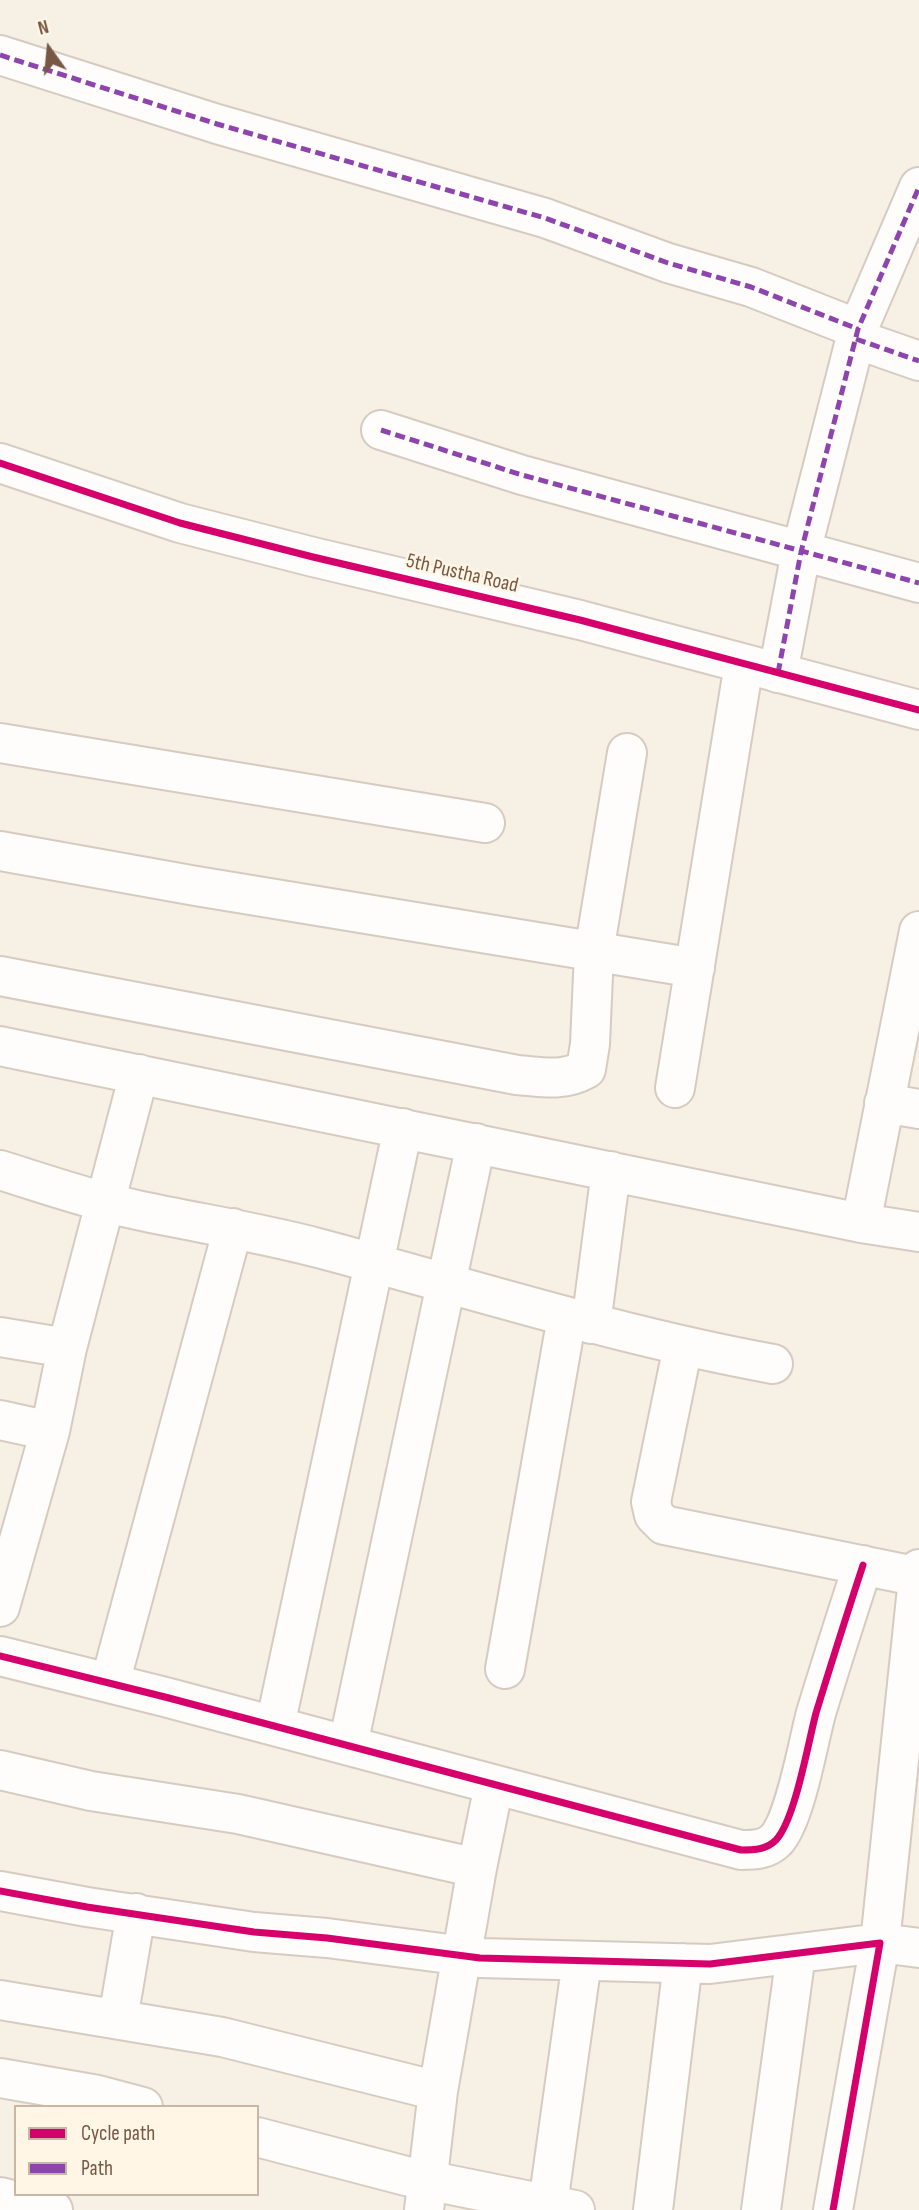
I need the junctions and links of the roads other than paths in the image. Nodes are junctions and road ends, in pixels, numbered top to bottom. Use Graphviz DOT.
graph roads {
  1 [pos="0,55"];
  2 [pos="919,187"];
  3 [pos="857,334"];
  4 [pos="919,361"];
  5 [pos="381,430"];
  6 [pos="0,463"];
  7 [pos="801,552"];
  8 [pos="919,583"];
  9 [pos="761,668"];
  10 [pos="919,710"];
  11 [pos="0,743"];
  12 [pos="627,753"];
  13 [pos="485,823"];
  14 [pos="0,851"];
  15 [pos="919,931"];
  16 [pos="594,952"];
  17 [pos="695,968"];
  18 [pos="0,976"];
  19 [pos="0,1046"];
  20 [pos="139,1074"];
  21 [pos="675,1088"];
  22 [pos="901,1106"];
  23 [pos="403,1128"];
  24 [pos="475,1143"];
  25 [pos="0,1170"];
  26 [pos="611,1171"];
  27 [pos="105,1201"];
  28 [pos="861,1223"];
  29 [pos="233,1228"];
  30 [pos="919,1232"];
  31 [pos="375,1263"];
  32 [pos="445,1281"];
  33 [pos="579,1320"];
  34 [pos="0,1337"];
  35 [pos="683,1346"];
  36 [pos="67,1348"];
  37 [pos="774,1364"];
  38 [pos="0,1420"];
  39 [pos="50,1431"];
  40 [pos="863,1565"];
  41 [pos="919,1569"];
  42 [pos="919,1577"];
  43 [pos="0,1607"];
  44 [pos="0,1656"];
  45 [pos="505,1669"];
  46 [pos="110,1683"];
  47 [pos="275,1726"];
  48 [pos="348,1745"];
  49 [pos="0,1770"];
  50 [pos="494,1785"];
  51 [pos="477,1868"];
  52 [pos="0,1891"];
  53 [pos="136,1913"];
  54 [pos="880,1943"];
  55 [pos="919,1948"];
  56 [pos="796,1954"];
  57 [pos="462,1955"];
  58 [pos="582,1961"];
  59 [pos="683,1963"];
  60 [pos="0,2000"];
  61 [pos="118,2018"];
  62 [pos="0,2078"];
  63 [pos="438,2091"];
  64 [pos="136,2105"];
  65 [pos="259,2138"];
  66 [pos="426,2195"];
  67 [pos="0,2197"];
  68 [pos="562,2207"];
  69 [pos="53,2210"];
  70 [pos="653,2210"];
  71 [pos="761,2210"];
  72 [pos="833,2210"];
  1 -- 3 [label="street"];
  2 -- 3 [label="street"];
  3 -- 4 [label="street"];
  3 -- 7 [label="street"];
  5 -- 7 [label="street"];
  6 -- 9 [label="street, 5th Pustha Road"];
  7 -- 8 [label="street"];
  7 -- 9 [label="street"];
  9 -- 10 [label="street, 5th Pustha Road"];
  9 -- 17 [label="street"];
  11 -- 13 [label="street"];
  12 -- 16 [label="street"];
  14 -- 16 [label="street"];
  15 -- 22 [label="street"];
  16 -- 17 [label="street"];
  16 -- 18 [label="street"];
  17 -- 21 [label="street"];
  19 -- 20 [label="street"];
  20 -- 23 [label="street"];
  20 -- 27 [label="street"];
  22 -- 28 [label="street"];
  23 -- 24 [label="street"];
  23 -- 31 [label="street"];
  24 -- 26 [label="street"];
  24 -- 32 [label="street"];
  25 -- 27 [label="street"];
  26 -- 28 [label="street"];
  26 -- 33 [label="street"];
  27 -- 29 [label="street"];
  27 -- 36 [label="street"];
  28 -- 30 [label="street"];
  29 -- 31 [label="street"];
  29 -- 46 [label="street"];
  31 -- 32 [label="street"];
  31 -- 47 [label="street"];
  32 -- 33 [label="street"];
  32 -- 48 [label="street"];
  33 -- 35 [label="street"];
  33 -- 45 [label="street"];
  34 -- 36 [label="street"];
  35 -- 37 [label="street"];
  35 -- 40 [label="street"];
  36 -- 39 [label="street"];
  38 -- 39 [label="street"];
  39 -- 43 [label="street"];
  40 -- 42 [label="street"];
  40 -- 50 [label="street"];
  41 -- 42 [label="street"];
  42 -- 54 [label="street"];
  44 -- 46 [label="street"];
  46 -- 47 [label="street"];
  47 -- 48 [label="street"];
  48 -- 50 [label="street"];
  49 -- 51 [label="street"];
  50 -- 51 [label="street"];
  51 -- 57 [label="street"];
  52 -- 53 [label="street"];
  53 -- 57 [label="street"];
  53 -- 61 [label="street"];
  54 -- 55 [label="street"];
  54 -- 56 [label="street"];
  54 -- 72 [label="street"];
  56 -- 59 [label="street"];
  56 -- 71 [label="street"];
  57 -- 58 [label="street"];
  57 -- 63 [label="street"];
  58 -- 59 [label="street"];
  58 -- 68 [label="street"];
  59 -- 70 [label="street"];
  60 -- 61 [label="street"];
  61 -- 63 [label="street"];
  62 -- 64 [label="street"];
  63 -- 66 [label="street"];
  65 -- 66 [label="street"];
  66 -- 68 [label="street"];
  67 -- 69 [label="street"];
}
